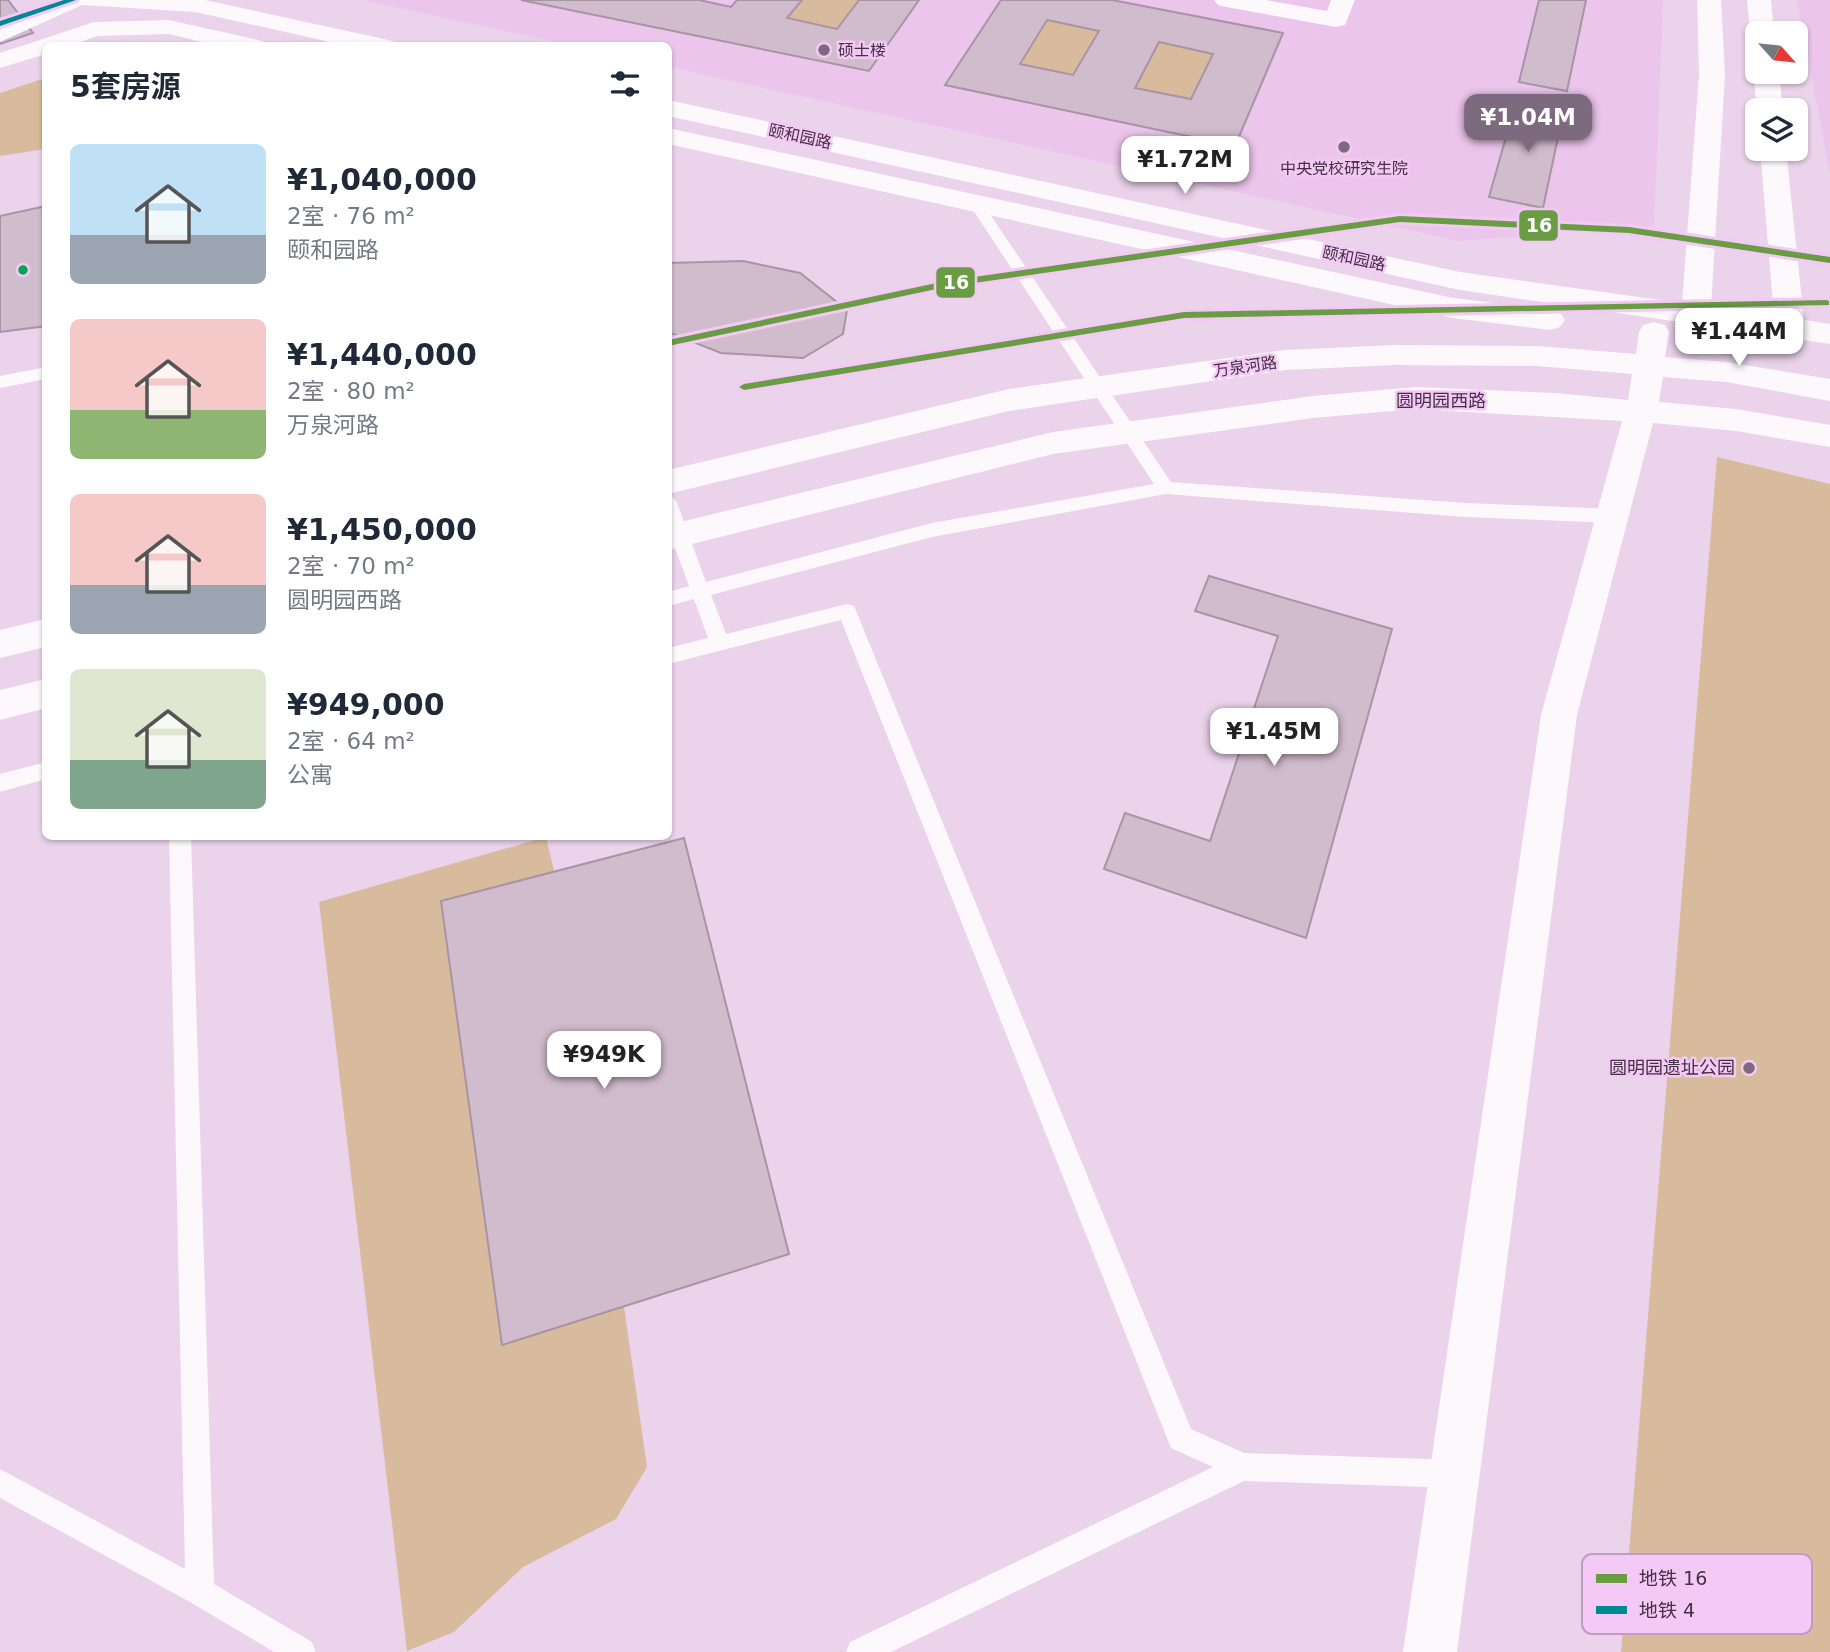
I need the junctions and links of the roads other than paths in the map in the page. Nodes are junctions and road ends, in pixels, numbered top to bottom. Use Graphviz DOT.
graph roads {
  1 [pos="74,0"];
  2 [pos="91,0"];
  3 [pos="1226,0"];
  4 [pos="1343,0"];
  5 [pos="1709,0"];
  6 [pos="1759,0"];
  7 [pos="0,15"];
  8 [pos="1761,21"];
  9 [pos="94,29"];
  10 [pos="0,35"];
  11 [pos="56,42"];
  12 [pos="236,42"];
  13 [pos="366,42"];
  14 [pos="42,47"];
  15 [pos="0,61"];
  16 [pos="672,108"];
  17 [pos="672,137"];
  18 [pos="1774,161"];
  19 [pos="976,204"];
  20 [pos="1696,313"];
  21 [pos="1790,327"];
  22 [pos="1654,332"];
  23 [pos="1830,334"];
  24 [pos="1830,360"];
  25 [pos="42,374"];
  26 [pos="0,382"];
  27 [pos="1830,390"];
  28 [pos="1830,436"];
  29 [pos="672,481"];
  30 [pos="1166,488"];
  31 [pos="672,514"];
  32 [pos="1613,516"];
  33 [pos="672,537"];
  34 [pos="701,591"];
  35 [pos="672,598"];
  36 [pos="42,634"];
  37 [pos="719,642"];
  38 [pos="0,643"];
  39 [pos="672,655"];
  40 [pos="42,694"];
  41 [pos="0,705"];
  42 [pos="42,771"];
  43 [pos="0,783"];
  44 [pos="180,840"];
  45 [pos="1243,1467"];
  46 [pos="1457,1474"];
  47 [pos="0,1483"];
  48 [pos="200,1592"];
  49 [pos="302,1652"];
  50 [pos="860,1652"];
  51 [pos="1430,1652"];
  1 -- 7 [label="main road"];
  1 -- 9 [label="main road"];
  1 -- 10 [label="main road"];
  2 -- 13 [label="main road"];
  3 -- 4 [label="main road"];
  5 -- 20 [label="main road"];
  6 -- 8 [label="main road"];
  9 -- 11 [label="main road"];
  9 -- 12 [label="main road"];
  14 -- 15 [label="main road"];
  16 -- 20 [label="main road, 颐和园路"];
  17 -- 19 [label="main road, 颐和园路"];
  18 -- 21 [label="main road"];
  19 -- 22 [label="main road, 颐和园路"];
  19 -- 30 [label="lane"];
  20 -- 21 [label="main road, 颐和园路"];
  20 -- 22 [label="main road"];
  21 -- 22 [label="main road"];
  21 -- 23 [label="main road"];
  22 -- 24 [label="main road"];
  22 -- 32 [label="main road"];
  25 -- 26 [label="lane"];
  27 -- 29 [label="main road, 万泉河路"];
  28 -- 33 [label="main road, 圆明园西路"];
  30 -- 32 [label="lane"];
  30 -- 34 [label="lane"];
  31 -- 34 [label="lane"];
  32 -- 46 [label="main road"];
  34 -- 35 [label="lane"];
  34 -- 37 [label="lane"];
  36 -- 38 [label="main road"];
  37 -- 39 [label="lane"];
  37 -- 45 [label="lane"];
  40 -- 41 [label="main road"];
  42 -- 43 [label="lane"];
  44 -- 48 [label="lane"];
  45 -- 46 [label="lane"];
  45 -- 50 [label="lane"];
  46 -- 51 [label="main road"];
  47 -- 48 [label="lane"];
  48 -- 49 [label="lane"];
}
